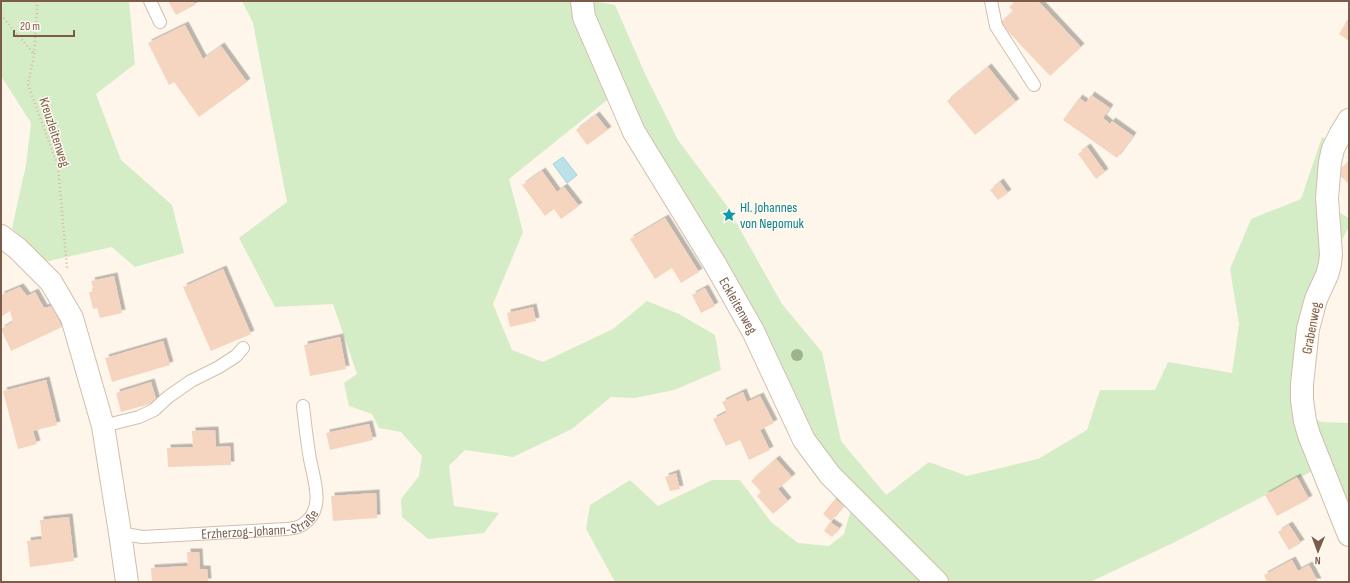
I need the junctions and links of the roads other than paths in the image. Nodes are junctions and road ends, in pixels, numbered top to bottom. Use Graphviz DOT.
graph roads {
  1 [pos="150,1"];
  2 [pos="582,1"];
  3 [pos="991,1"];
  4 [pos="160,22"];
  5 [pos="1034,85"];
  6 [pos="1349,120"];
  7 [pos="1,236"];
  8 [pos="243,348"];
  9 [pos="303,406"];
  10 [pos="103,426"];
  11 [pos="120,533"];
  12 [pos="1349,535"];
  13 [pos="127,582"];
  14 [pos="937,582"];
  1 -- 4 [label="lane"];
  2 -- 14 [label="street, Eckleitenweg"];
  3 -- 5 [label="lane"];
  6 -- 12 [label="street, Grabenweg"];
  7 -- 10 [label="street"];
  8 -- 10 [label="lane"];
  9 -- 11 [label="lane, Erzherzog-Johann-Straße"];
  10 -- 11 [label="street"];
  11 -- 13 [label="street"];
}
